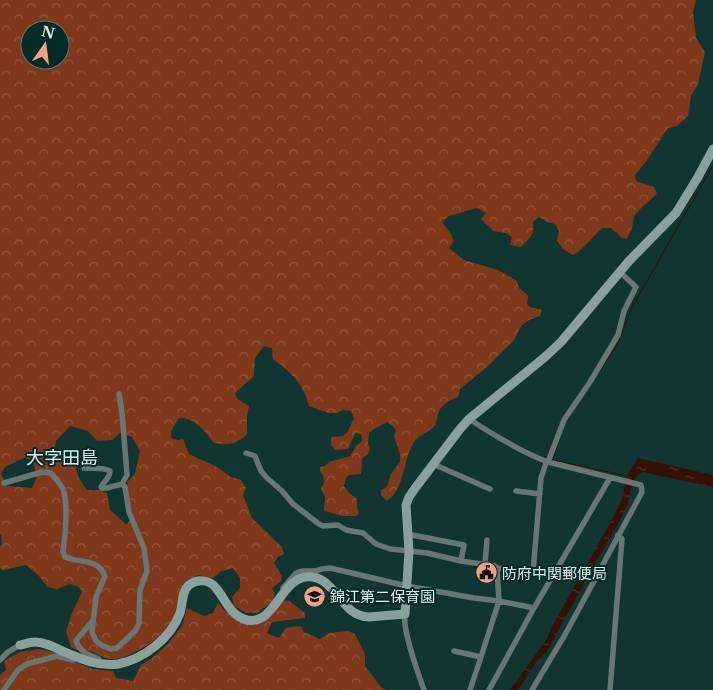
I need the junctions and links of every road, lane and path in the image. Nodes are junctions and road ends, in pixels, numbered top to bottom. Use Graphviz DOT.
graph roads {
  1 [pos="713,149"];
  2 [pos="620,272"];
  3 [pos="119,394"];
  4 [pos="469,419"];
  5 [pos="246,453"];
  6 [pos="548,462"];
  7 [pos="433,464"];
  8 [pos="84,468"];
  9 [pos="610,478"];
  10 [pos="4,483"];
  11 [pos="122,484"];
  12 [pos="490,489"];
  13 [pos="516,491"];
  14 [pos="540,494"];
  15 [pos="407,534"];
  16 [pos="618,535"];
  17 [pos="487,540"];
  18 [pos="409,551"];
  19 [pos="461,561"];
  20 [pos="484,564"];
  21 [pos="497,568"];
  22 [pos="533,572"];
  23 [pos="553,575"];
  24 [pos="407,586"];
  25 [pos="279,599"];
  26 [pos="499,601"];
  27 [pos="534,608"];
  28 [pos="405,614"];
  29 [pos="93,620"];
  30 [pos="20,645"];
  31 [pos="454,650"];
  32 [pos="77,657"];
  33 [pos="481,657"];
  34 [pos="0,660"];
  35 [pos="99,664"];
  36 [pos="4,690"];
  37 [pos="424,690"];
  38 [pos="470,690"];
  39 [pos="489,690"];
  40 [pos="532,690"];
  41 [pos="610,690"];
  1 -- 2 [label="street"];
  2 -- 4 [label="street"];
  2 -- 6 [label="street"];
  3 -- 11 [label="street"];
  4 -- 6 [label="street"];
  4 -- 7 [label="street"];
  5 -- 18 [label="street"];
  6 -- 9 [label="street"];
  6 -- 14 [label="street"];
  7 -- 12 [label="street"];
  7 -- 15 [label="street"];
  8 -- 11 [label="street"];
  9 -- 16 [label="street"];
  9 -- 23 [label="street"];
  10 -- 29 [label="street"];
  11 -- 29 [label="street"];
  13 -- 14 [label="street"];
  14 -- 22 [label="street"];
  15 -- 18 [label="street"];
  15 -- 19 [label="street"];
  16 -- 40 [label="street"];
  16 -- 41 [label="street"];
  17 -- 20 [label="street"];
  18 -- 19 [label="street"];
  18 -- 24 [label="street"];
  19 -- 20 [label="street"];
  20 -- 21 [label="street"];
  21 -- 22 [label="street"];
  21 -- 26 [label="street"];
  22 -- 23 [label="street"];
  23 -- 27 [label="street"];
  24 -- 25 [label="street"];
  24 -- 26 [label="street"];
  24 -- 28 [label="street"];
  25 -- 28 [label="street"];
  25 -- 35 [label="street"];
  26 -- 27 [label="street"];
  26 -- 33 [label="street"];
  27 -- 39 [label="street"];
  28 -- 37 [label="street"];
  29 -- 35 [label="street"];
  30 -- 32 [label="street"];
  30 -- 34 [label="street"];
  31 -- 33 [label="street"];
  32 -- 35 [label="street"];
  32 -- 36 [label="street"];
  33 -- 38 [label="street"];
}
